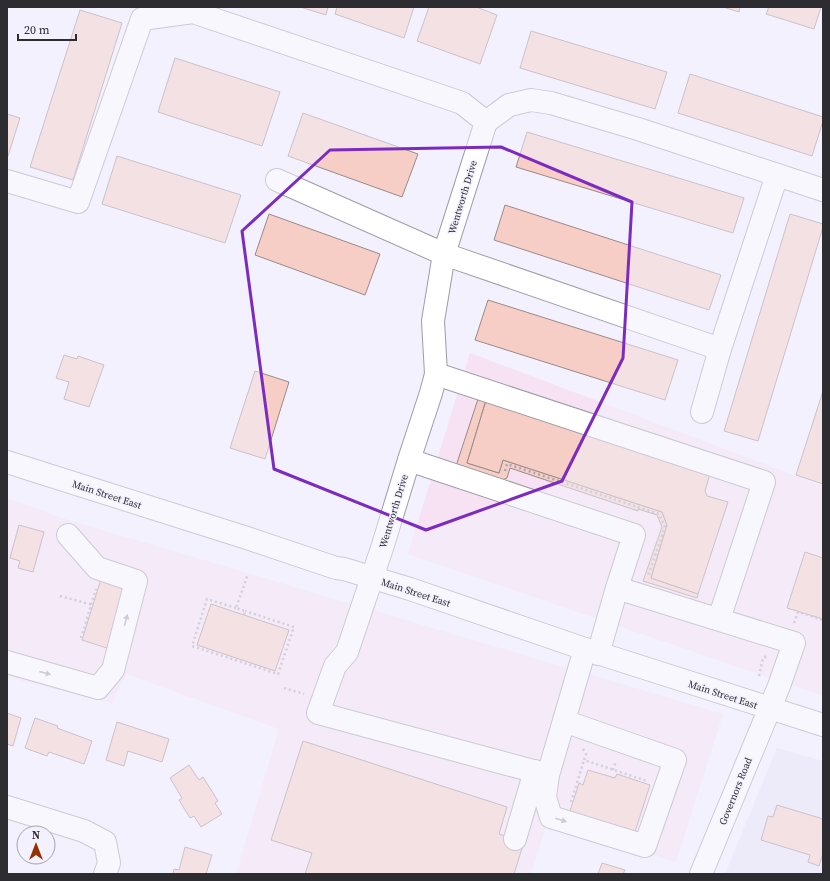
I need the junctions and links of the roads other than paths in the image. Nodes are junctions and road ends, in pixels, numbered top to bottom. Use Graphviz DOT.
graph roads {
  1 [pos="486,122"];
  2 [pos="777,175"];
  3 [pos="277,180"];
  4 [pos="7,181"];
  5 [pos="823,190"];
  6 [pos="444,254"];
  7 [pos="720,349"];
  8 [pos="436,374"];
  9 [pos="702,412"];
  10 [pos="409,460"];
  11 [pos="7,462"];
  12 [pos="68,536"];
  13 [pos="372,577"];
  14 [pos="617,588"];
  15 [pos="719,619"];
  16 [pos="592,652"];
  17 [pos="7,662"];
  18 [pos="769,709"];
  19 [pos="564,721"];
  20 [pos="823,725"];
  21 [pos="542,773"];
  22 [pos="7,807"];
  23 [pos="515,839"];
  24 [pos="107,869"];
  25 [pos="701,874"];
  1 -- 2 [label="street"];
  1 -- 4 [label="street"];
  1 -- 6 [label="street, Wentworth Drive"];
  2 -- 5 [label="street"];
  2 -- 7 [label="street"];
  3 -- 6 [label="street"];
  6 -- 7 [label="street"];
  6 -- 8 [label="street, Wentworth Drive"];
  7 -- 9 [label="street"];
  8 -- 10 [label="street, Wentworth Drive"];
  8 -- 15 [label="street"];
  10 -- 13 [label="street, Wentworth Drive"];
  10 -- 14 [label="street"];
  11 -- 13 [label="street, Main Street East"];
  17 -- 12 [label="street, one-way"];
  13 -- 16 [label="street, Main Street East"];
  13 -- 21 [label="street, Wentworth Drive"];
  14 -- 15 [label="street"];
  14 -- 16 [label="street"];
  15 -- 18 [label="street, Governors Road"];
  16 -- 18 [label="street, Main Street East"];
  16 -- 19 [label="street"];
  18 -- 20 [label="street, Main Street East"];
  18 -- 25 [label="street, Governors Road"];
  19 -- 21 [label="street"];
  21 -- 19 [label="street, one-way"];
  21 -- 23 [label="street"];
  22 -- 24 [label="street"];
}
